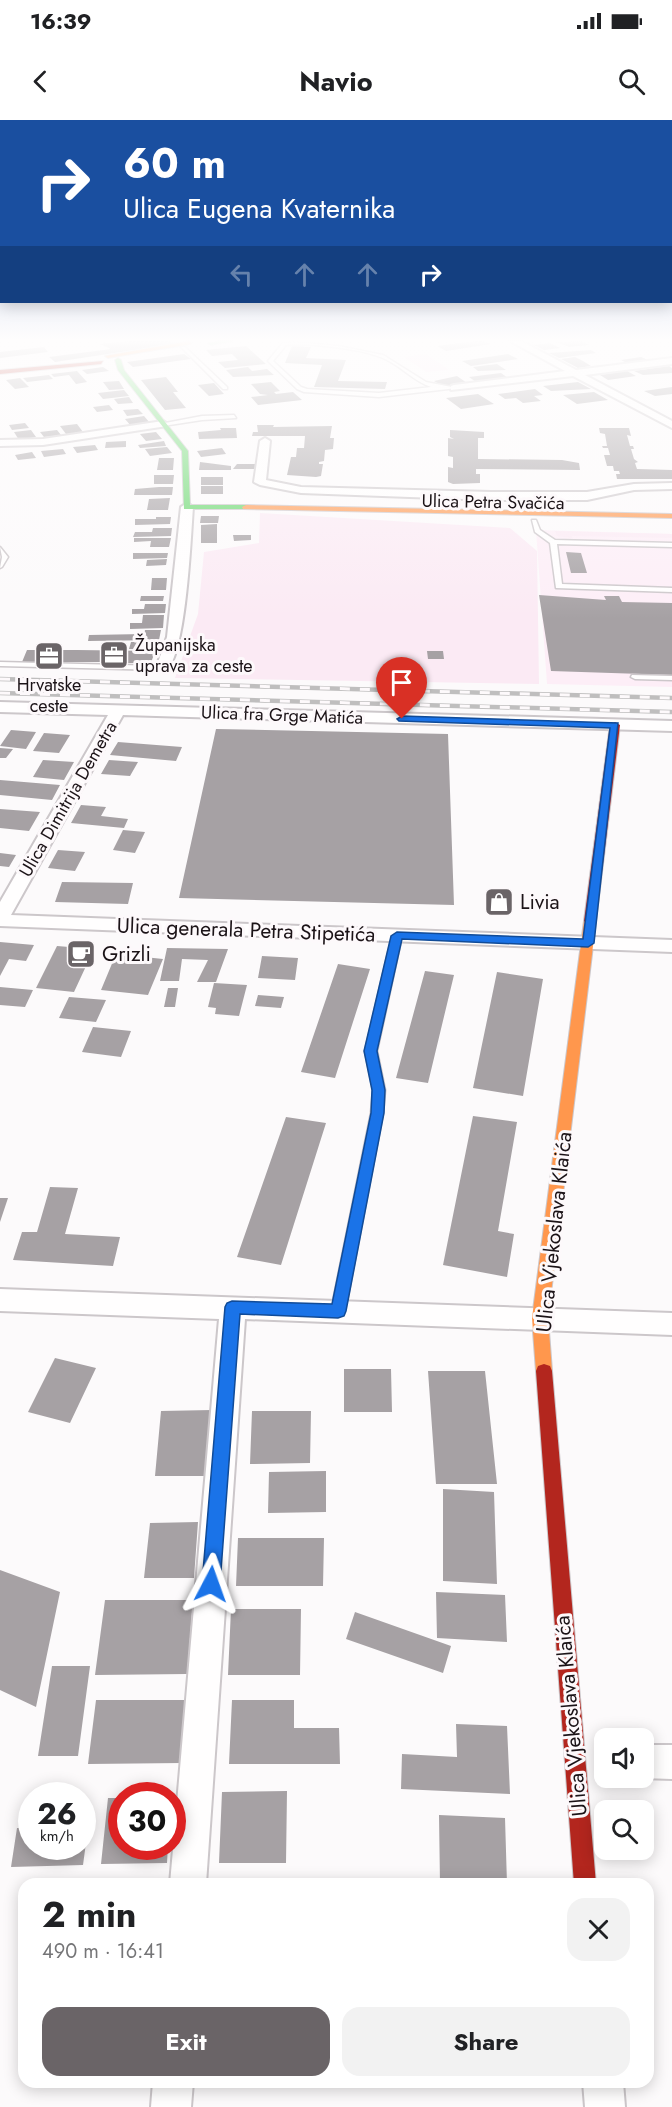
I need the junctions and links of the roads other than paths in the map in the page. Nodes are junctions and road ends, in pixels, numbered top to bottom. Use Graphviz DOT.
graph roads {
  1 [pos="98,434"];
  2 [pos="171,434"];
  3 [pos="265,441"];
  4 [pos="0,443"];
  5 [pos="672,486"];
  6 [pos="187,507"];
  7 [pos="313,508"];
  8 [pos="672,516"];
  9 [pos="534,521"];
  10 [pos="672,524"];
  11 [pos="553,542"];
  12 [pos="672,545"];
  13 [pos="0,549"];
  14 [pos="0,566"];
  15 [pos="672,590"];
  16 [pos="0,664"];
  17 [pos="163,668"];
  18 [pos="635,677"];
  19 [pos="672,678"];
  20 [pos="0,707"];
  21 [pos="118,711"];
  22 [pos="615,725"];
  23 [pos="672,726"];
  24 [pos="0,919"];
  25 [pos="397,936"];
  26 [pos="588,943"];
  27 [pos="672,946"];
  28 [pos="0,1300"];
  29 [pos="232,1307"];
  30 [pos="338,1311"];
  31 [pos="540,1318"];
  32 [pos="672,1324"];
  33 [pos="590,1761"];
  34 [pos="654,1762"];
  35 [pos="672,1762"];
  36 [pos="188,1878"];
  37 [pos="585,1878"];
  38 [pos="172,2088"];
  39 [pos="603,2088"];
  40 [pos="171,2107"];
  41 [pos="605,2107"];
  1 -- 4 [label="street"];
  2 -- 6 [label="main road"];
  3 -- 5 [label="street"];
  6 -- 7 [label="main road, Ulica Petra Svačića"];
  6 -- 17 [label="street"];
  7 -- 8 [label="main road, Ulica Petra Svačića"];
  7 -- 9 [label="main road, Ulica Petra Svačića"];
  9 -- 10 [label="main road, Ulica Petra Svačića"];
  9 -- 11 [label="lane"];
  11 -- 12 [label="lane"];
  11 -- 15 [label="lane"];
  13 -- 14 [label="lane"];
  16 -- 17 [label="lane"];
  18 -- 19 [label="lane"];
  20 -- 21 [label="street, Ulica fra Grge Matića"];
  21 -- 22 [label="street, Ulica fra Grge Matića"];
  21 -- 24 [label="street, Ulica Dimitrija Demetra"];
  22 -- 23 [label="street, Ulica fra Grge Matića"];
  22 -- 26 [label="main road, Ulica Vjekoslava Klaića"];
  24 -- 25 [label="street, Ulica generala Petra Stipetića"];
  25 -- 26 [label="street, Ulica generala Petra Stipetića"];
  25 -- 30 [label="lane"];
  26 -- 27 [label="street, Ulica generala Petra Stipetića"];
  26 -- 31 [label="main road, Ulica Vjekoslava Klaića"];
  28 -- 29 [label="street"];
  29 -- 30 [label="street"];
  29 -- 36 [label="street"];
  30 -- 31 [label="street"];
  31 -- 32 [label="street"];
  31 -- 33 [label="main road, Ulica Vjekoslava Klaića"];
  33 -- 37 [label="main road, Ulica Vjekoslava Klaića"];
  34 -- 35 [label="street"];
  38 -- 40 [label="street"];
  39 -- 41 [label="street"];
}
